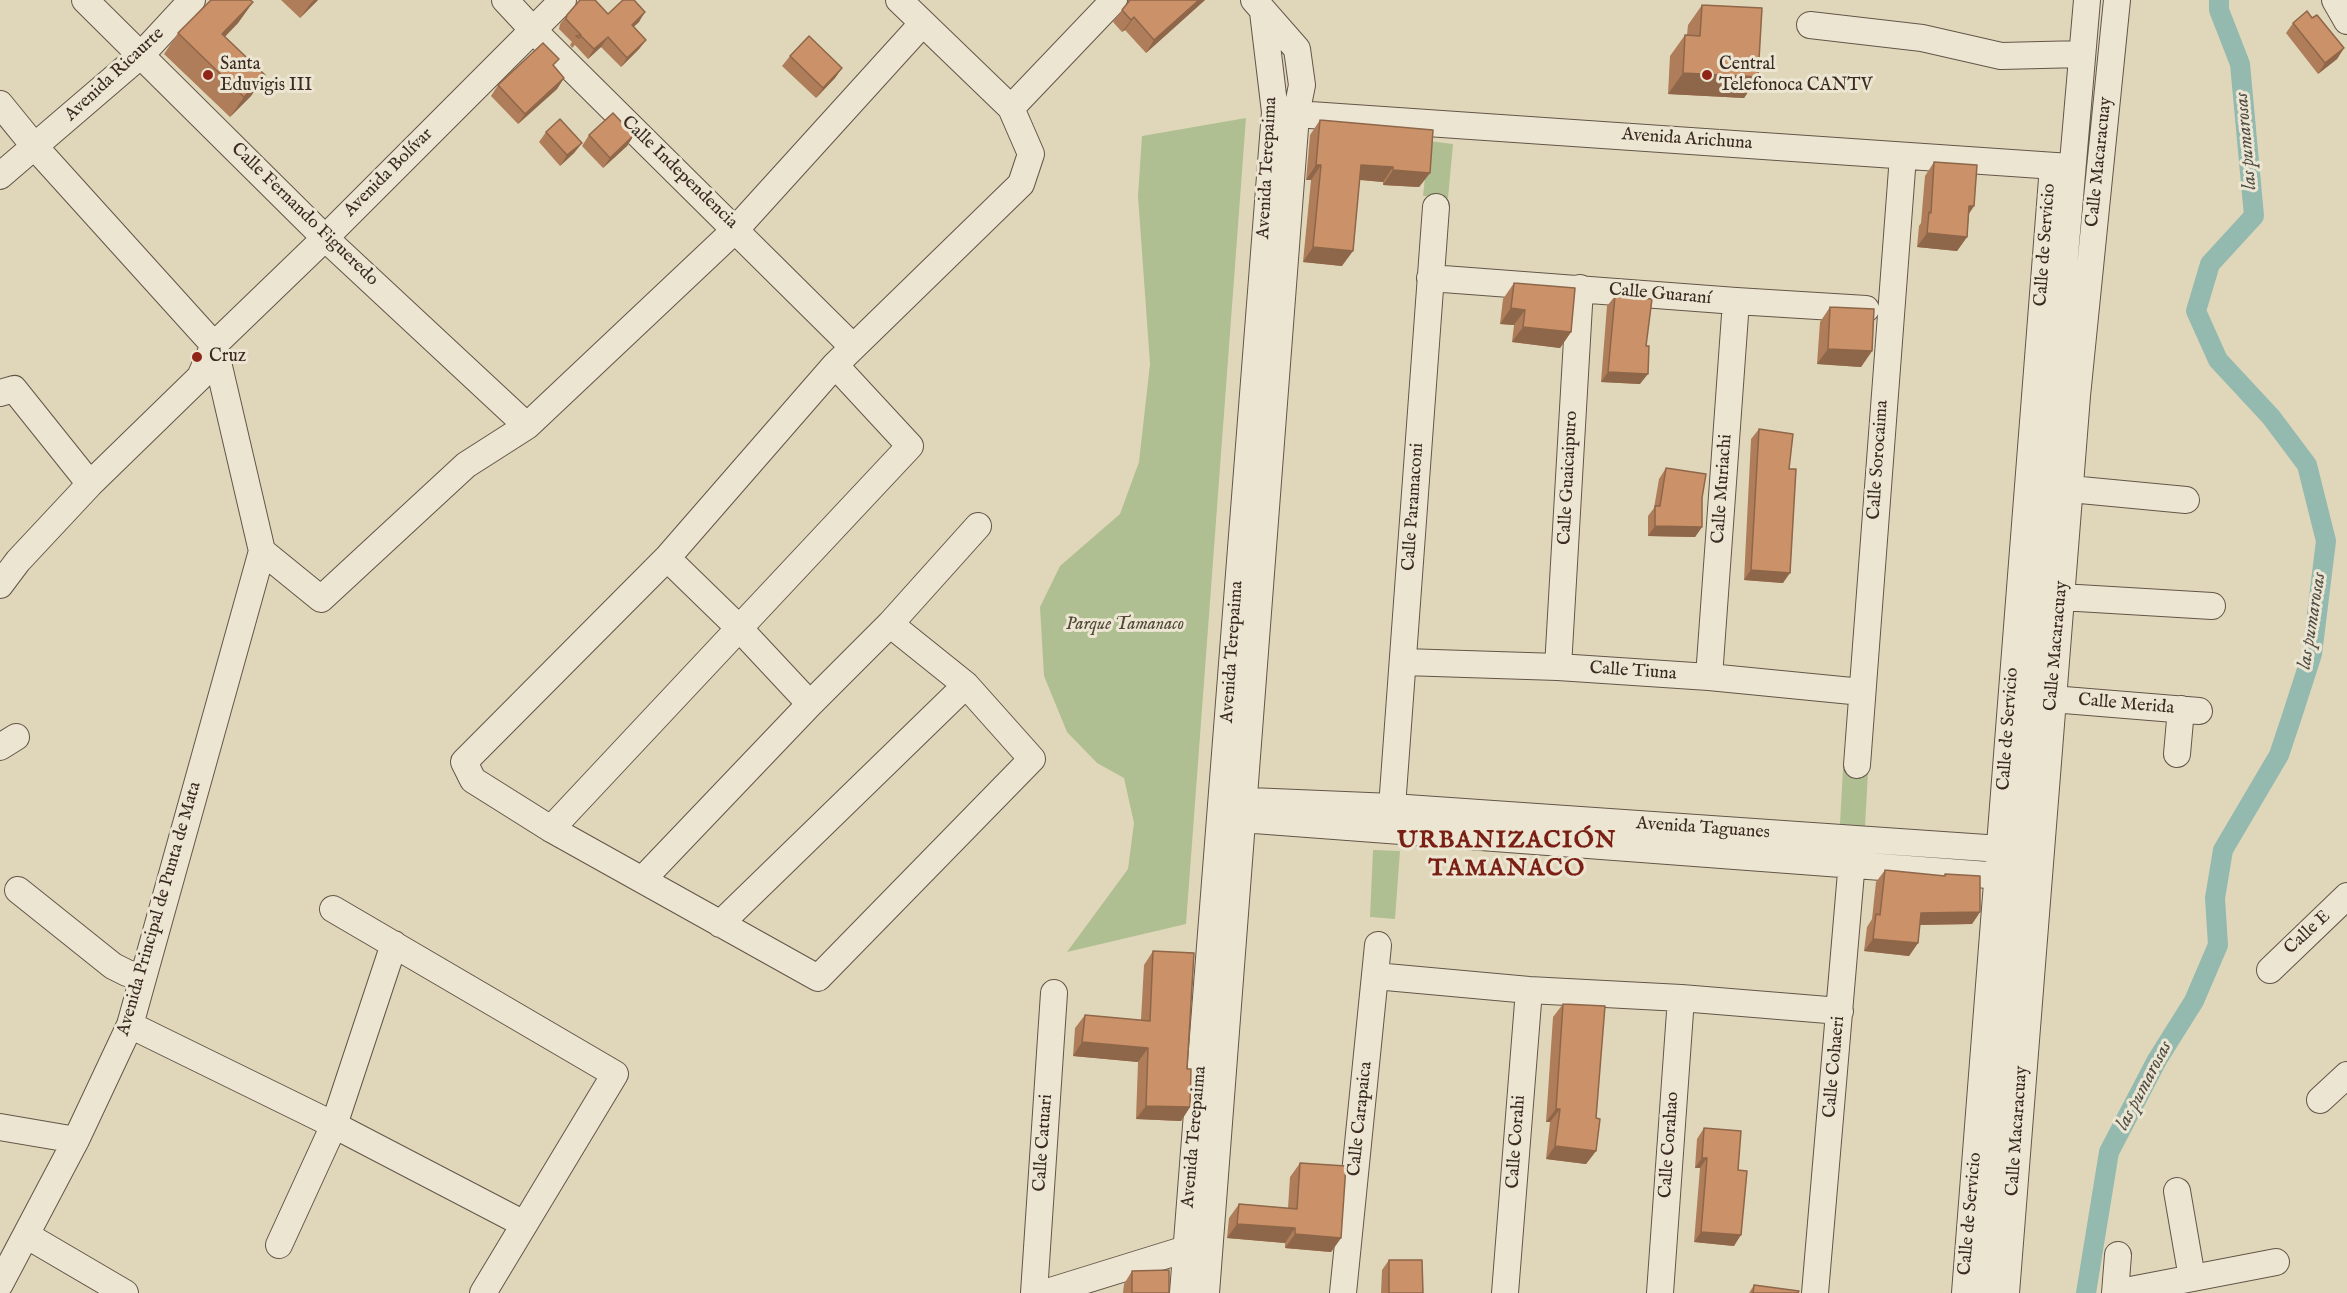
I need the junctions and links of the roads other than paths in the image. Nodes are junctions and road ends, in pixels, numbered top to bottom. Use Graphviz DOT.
graph roads {
  1 [pos="85,0"];
  2 [pos="192,0"];
  3 [pos="505,0"];
  4 [pos="562,0"];
  5 [pos="899,0"];
  6 [pos="1114,0"];
  7 [pos="2087,0"];
  8 [pos="2117,0"];
  9 [pos="2334,0"];
  10 [pos="1258,6"];
  11 [pos="2347,21"];
  12 [pos="922,24"];
  13 [pos="1810,25"];
  14 [pos="532,29"];
  15 [pos="2082,54"];
  16 [pos="141,55"];
  17 [pos="0,104"];
  18 [pos="1011,108"];
  19 [pos="1285,113"];
  20 [pos="35,147"];
  21 [pos="1903,156"];
  22 [pos="2062,167"];
  23 [pos="2100,170"];
  24 [pos="0,176"];
  25 [pos="1436,207"];
  26 [pos="736,229"];
  27 [pos="325,238"];
  28 [pos="1430,278"];
  29 [pos="1580,288"];
  30 [pos="1736,302"];
  31 [pos="1890,310"];
  32 [pos="214,345"];
  33 [pos="853,346"];
  34 [pos="835,365"];
  35 [pos="0,393"];
  36 [pos="527,426"];
  37 [pos="90,484"];
  38 [pos="2070,489"];
  39 [pos="2186,500"];
  40 [pos="978,526"];
  41 [pos="262,551"];
  42 [pos="667,558"];
  43 [pos="0,585"];
  44 [pos="2061,597"];
  45 [pos="2212,606"];
  46 [pos="890,624"];
  47 [pos="739,628"];
  48 [pos="1404,662"];
  49 [pos="1558,667"];
  50 [pos="1709,677"];
  51 [pos="966,685"];
  52 [pos="1862,692"];
  53 [pos="2052,699"];
  54 [pos="810,704"];
  55 [pos="2177,754"];
  56 [pos="1857,765"];
  57 [pos="1235,807"];
  58 [pos="1392,807"];
  59 [pos="551,829"];
  60 [pos="2020,851"];
  61 [pos="1853,852"];
  62 [pos="2018,877"];
  63 [pos="643,879"];
  64 [pos="18,890"];
  65 [pos="2347,896"];
  66 [pos="333,909"];
  67 [pos="720,924"];
  68 [pos="394,944"];
  69 [pos="1378,945"];
  70 [pos="2270,970"];
  71 [pos="1375,976"];
  72 [pos="143,978"];
  73 [pos="1529,990"];
  74 [pos="1054,993"];
  75 [pos="1681,998"];
  76 [pos="1840,1011"];
  77 [pos="130,1025"];
  78 [pos="2347,1075"];
  79 [pos="2320,1100"];
  80 [pos="334,1125"];
  81 [pos="0,1127"];
  82 [pos="76,1140"];
  83 [pos="2177,1191"];
  84 [pos="524,1224"];
  85 [pos="26,1235"];
  86 [pos="279,1245"];
  87 [pos="1186,1249"];
  88 [pos="2118,1255"];
  89 [pos="2276,1262"];
  90 [pos="2192,1278"];
  91 [pos="0,1284"];
  92 [pos="125,1293"];
  93 [pos="483,1293"];
  94 [pos="1034,1293"];
  95 [pos="1044,1293"];
  96 [pos="1183,1293"];
  97 [pos="1206,1293"];
  98 [pos="1343,1293"];
  99 [pos="1505,1293"];
  100 [pos="1660,1293"];
  101 [pos="1815,1293"];
  102 [pos="1965,1293"];
  103 [pos="1986,1293"];
  104 [pos="2006,1293"];
  105 [pos="2115,1293"];
  1 -- 16 [label="street, Calle Fernando Figueredo"];
  2 -- 16 [label="street, Avenida Ricaurte"];
  3 -- 14 [label="street, Calle Independencia"];
  4 -- 14 [label="street, Avenida Bolívar"];
  5 -- 12 [label="street"];
  6 -- 18 [label="street"];
  7 -- 15 [label="street, Calle Macaracuay"];
  8 -- 23 [label="street, Calle Macaracuay"];
  9 -- 11 [label="street"];
  10 -- 19 [label="street, Avenida Terepaima"];
  12 -- 18 [label="street"];
  12 -- 26 [label="street"];
  13 -- 15 [label="street"];
  14 -- 26 [label="street, Calle Independencia"];
  14 -- 27 [label="street, Avenida Bolívar"];
  15 -- 22 [label="street, Calle Macaracuay"];
  16 -- 20 [label="street, Avenida Ricaurte"];
  16 -- 27 [label="street, Calle Fernando Figueredo"];
  17 -- 20 [label="street"];
  18 -- 33 [label="street"];
  19 -- 21 [label="street, Avenida Arichuna"];
  19 -- 57 [label="street, Avenida Terepaima"];
  20 -- 24 [label="street, Avenida Ricaurte"];
  20 -- 32 [label="street"];
  21 -- 22 [label="street, Avenida Arichuna"];
  21 -- 31 [label="street, Calle Sorocaima"];
  22 -- 23 [label="street, Avenida Arichuna"];
  22 -- 60 [label="street, Calle Macaracuay"];
  23 -- 38 [label="street, Calle Macaracuay"];
  25 -- 28 [label="street, Calle Paramaconi"];
  26 -- 33 [label="street, Calle Independencia"];
  26 -- 36 [label="street"];
  27 -- 32 [label="street, Avenida Bolívar"];
  27 -- 36 [label="street, Calle Fernando Figueredo"];
  28 -- 29 [label="street, Calle Guaraní"];
  28 -- 48 [label="street, Calle Paramaconi"];
  29 -- 30 [label="street, Calle Guaraní"];
  29 -- 49 [label="street, Calle Guaicaipuro"];
  30 -- 31 [label="street, Calle Guaraní"];
  30 -- 50 [label="street, Calle Muriachi"];
  31 -- 52 [label="street, Calle Sorocaima"];
  32 -- 37 [label="street"];
  32 -- 41 [label="street"];
  33 -- 34 [label="street"];
  34 -- 42 [label="street"];
  34 -- 47 [label="street"];
  35 -- 37 [label="street"];
  36 -- 41 [label="street"];
  37 -- 43 [label="street"];
  38 -- 39 [label="street"];
  38 -- 44 [label="street, Calle Macaracuay"];
  40 -- 46 [label="street"];
  41 -- 72 [label="street, Avenida Principal de Punta de Mata"];
  42 -- 47 [label="street"];
  42 -- 59 [label="street"];
  44 -- 45 [label="street"];
  44 -- 53 [label="street, Calle Macaracuay"];
  46 -- 51 [label="street"];
  46 -- 54 [label="street"];
  47 -- 54 [label="street"];
  47 -- 59 [label="street"];
  48 -- 49 [label="street, Calle Tiuna"];
  48 -- 58 [label="street, Calle Paramaconi"];
  49 -- 50 [label="street, Calle Tiuna"];
  50 -- 52 [label="street, Calle Tiuna"];
  51 -- 67 [label="street"];
  51 -- 67 [label="street"];
  52 -- 56 [label="street, Calle Sorocaima"];
  53 -- 55 [label="street, Calle Merida"];
  53 -- 60 [label="street, Calle Macaracuay"];
  54 -- 63 [label="street"];
  57 -- 58 [label="street, Avenida Taguanes"];
  57 -- 61 [label="street, Avenida Taguanes"];
  57 -- 87 [label="street, Avenida Terepaima"];
  57 -- 97 [label="street, Avenida Terepaima"];
  58 -- 61 [label="street, Avenida Taguanes"];
  59 -- 63 [label="street"];
  60 -- 61 [label="street, Avenida Taguanes"];
  60 -- 62 [label="street, Calle Macaracuay"];
  60 -- 62 [label="street, Calle de Servicio"];
  61 -- 62 [label="street, Avenida Taguanes"];
  61 -- 76 [label="street, Calle Cohaeri"];
  62 -- 102 [label="street, Calle de Servicio"];
  62 -- 103 [label="street, Calle Macaracuay"];
  62 -- 104 [label="street, Calle Macaracuay"];
  63 -- 67 [label="street"];
  64 -- 72 [label="street"];
  65 -- 70 [label="street, Calle E"];
  66 -- 68 [label="street"];
  68 -- 80 [label="street"];
  68 -- 84 [label="street"];
  69 -- 71 [label="street, Calle Carapaica"];
  71 -- 73 [label="street"];
  71 -- 98 [label="street, Calle Carapaica"];
  72 -- 77 [label="street, Avenida Principal de Punta de Mata"];
  73 -- 75 [label="street"];
  73 -- 99 [label="street, Calle Corahi"];
  74 -- 94 [label="street, Calle Catuari"];
  75 -- 76 [label="street"];
  75 -- 100 [label="street, Calle Corahao"];
  76 -- 101 [label="street, Calle Cohaeri"];
  77 -- 80 [label="street"];
  77 -- 82 [label="street, Avenida Principal de Punta de Mata"];
  78 -- 79 [label="street"];
  80 -- 84 [label="street"];
  80 -- 86 [label="street"];
  81 -- 82 [label="street"];
  82 -- 85 [label="street, Avenida Principal de Punta de Mata"];
  83 -- 90 [label="street"];
  84 -- 93 [label="street"];
  85 -- 91 [label="street, Avenida Principal de Punta de Mata"];
  85 -- 92 [label="street"];
  87 -- 95 [label="street"];
  87 -- 96 [label="street, Avenida Terepaima"];
  88 -- 105 [label="street"];
  89 -- 90 [label="street"];
  90 -- 105 [label="street"];
}
